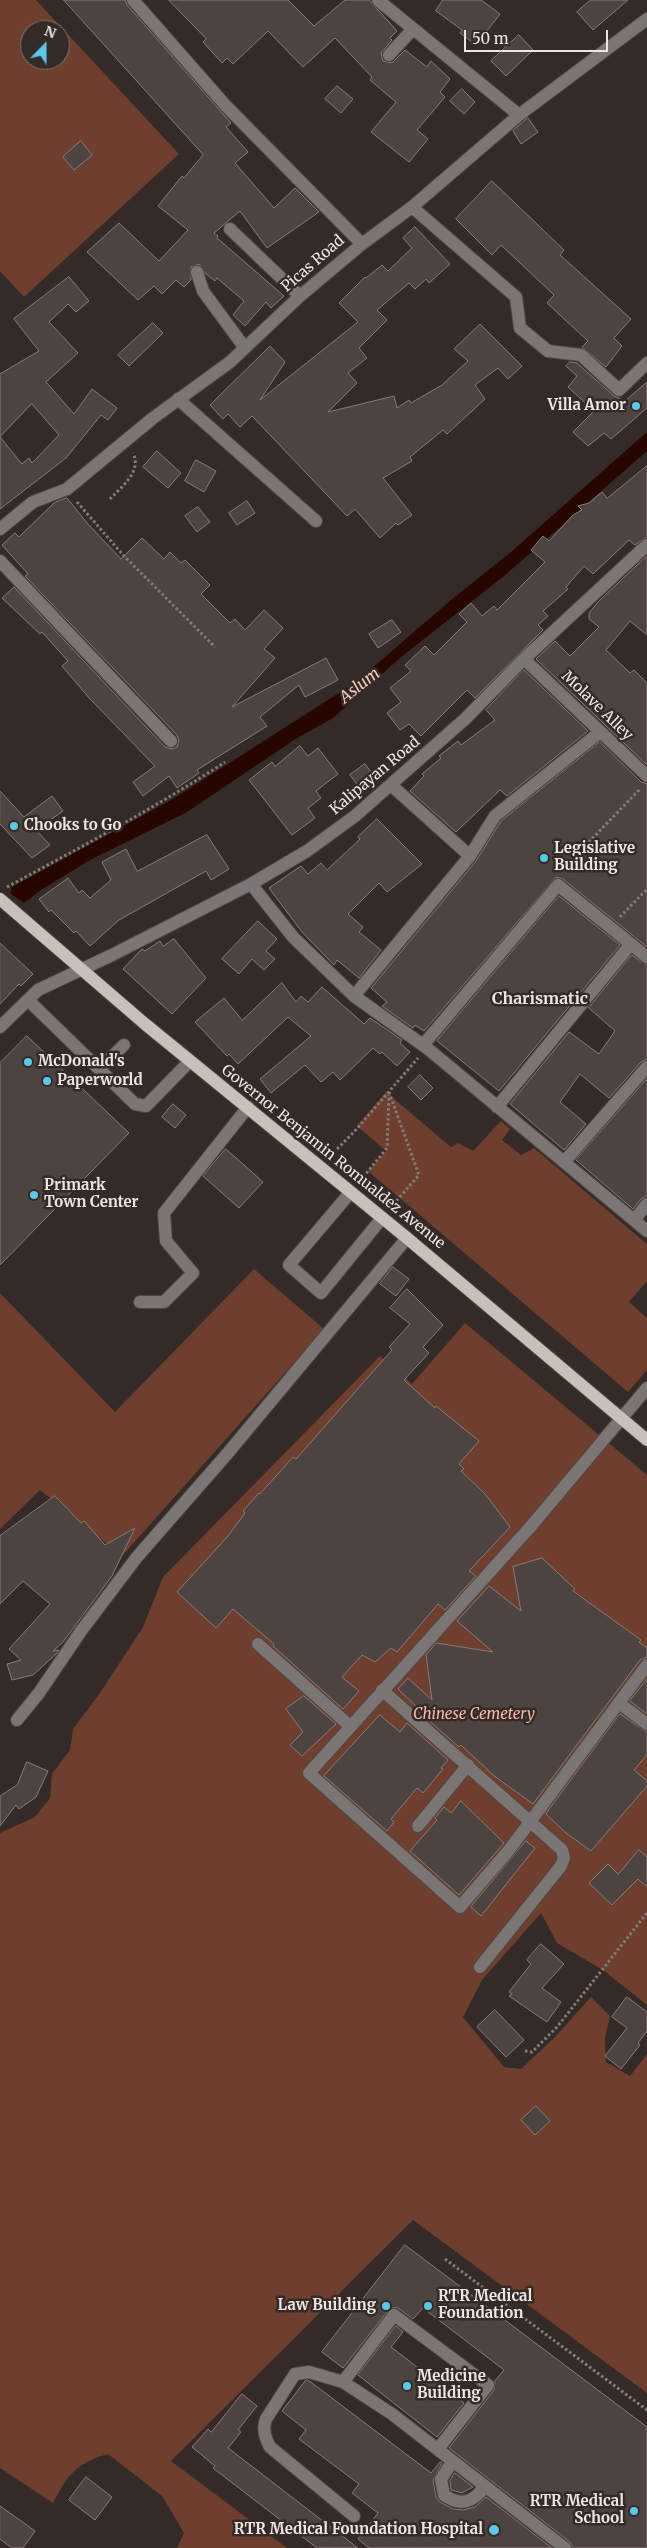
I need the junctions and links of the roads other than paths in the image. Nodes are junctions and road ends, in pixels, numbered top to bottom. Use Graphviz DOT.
graph roads {
  1 [pos="133,0"];
  2 [pos="378,0"];
  3 [pos="647,20"];
  4 [pos="414,29"];
  5 [pos="389,55"];
  6 [pos="520,115"];
  7 [pos="412,207"];
  8 [pos="230,229"];
  9 [pos="362,244"];
  10 [pos="197,272"];
  11 [pos="300,296"];
  12 [pos="245,348"];
  13 [pos="647,363"];
  14 [pos="178,399"];
  15 [pos="316,522"];
  16 [pos="0,529"];
  17 [pos="647,545"];
  18 [pos="0,561"];
  19 [pos="524,659"];
  20 [pos="600,732"];
  21 [pos="171,741"];
  22 [pos="647,776"];
  23 [pos="391,785"];
  24 [pos="470,856"];
  25 [pos="251,884"];
  26 [pos="0,898"];
  27 [pos="631,944"];
  28 [pos="647,958"];
  29 [pos="80,970"];
  30 [pos="354,996"];
  31 [pos="28,1000"];
  32 [pos="0,1027"];
  33 [pos="124,1045"];
  34 [pos="425,1047"];
  35 [pos="190,1061"];
  36 [pos="647,1066"];
  37 [pos="99,1070"];
  38 [pos="497,1106"];
  39 [pos="248,1108"];
  40 [pos="564,1162"];
  41 [pos="350,1193"];
  42 [pos="647,1204"];
  43 [pos="382,1218"];
  44 [pos="634,1220"];
  45 [pos="647,1231"];
  46 [pos="407,1238"];
  47 [pos="140,1302"];
  48 [pos="647,1388"];
  49 [pos="622,1419"];
  50 [pos="647,1440"];
  51 [pos="258,1644"];
  52 [pos="647,1665"];
  53 [pos="382,1690"];
  54 [pos="618,1703"];
  55 [pos="17,1720"];
  56 [pos="647,1724"];
  57 [pos="350,1726"];
  58 [pos="468,1765"];
  59 [pos="530,1822"];
  60 [pos="418,1826"];
  61 [pos="480,1967"];
  62 [pos="343,2382"];
  63 [pos="438,2449"];
  64 [pos="453,2461"];
  65 [pos="486,2486"];
  66 [pos="354,2516"];
  67 [pos="565,2548"];
  1 -- 9 [label="street"];
  2 -- 4 [label="street"];
  3 -- 6 [label="street, Picas Road"];
  4 -- 5 [label="street"];
  4 -- 6 [label="street"];
  6 -- 7 [label="street, Picas Road"];
  7 -- 9 [label="street, Picas Road"];
  7 -- 13 [label="street"];
  8 -- 11 [label="street"];
  9 -- 11 [label="street, Picas Road"];
  10 -- 12 [label="street"];
  11 -- 12 [label="street, Picas Road"];
  12 -- 14 [label="street, Picas Road"];
  14 -- 15 [label="street"];
  14 -- 16 [label="street, Picas Road"];
  17 -- 19 [label="street, Kalipayan Road"];
  18 -- 21 [label="street"];
  19 -- 20 [label="street, Molave Alley"];
  19 -- 23 [label="street, Kalipayan Road"];
  20 -- 22 [label="street, Molave Alley"];
  20 -- 24 [label="street"];
  23 -- 24 [label="street"];
  23 -- 25 [label="street, Kalipayan Road"];
  24 -- 30 [label="street"];
  25 -- 29 [label="street, Kalipayan Road"];
  25 -- 30 [label="street"];
  26 -- 29 [label="main road, Governor Benjamin Romualdez Avenue"];
  27 -- 28 [label="street"];
  27 -- 34 [label="street"];
  27 -- 38 [label="street"];
  29 -- 31 [label="street, Kalipayan Road"];
  29 -- 35 [label="main road, Governor Benjamin Romualdez Avenue"];
  30 -- 34 [label="street"];
  31 -- 32 [label="street, Kalipayan Road"];
  31 -- 37 [label="street"];
  33 -- 37 [label="street"];
  34 -- 38 [label="street"];
  35 -- 37 [label="street"];
  35 -- 39 [label="main road, Governor Benjamin Romualdez Avenue"];
  36 -- 40 [label="street"];
  38 -- 40 [label="street"];
  39 -- 41 [label="main road, Governor Benjamin Romualdez Avenue"];
  39 -- 47 [label="street"];
  40 -- 44 [label="street"];
  41 -- 43 [label="main road, Governor Benjamin Romualdez Avenue"];
  41 -- 43 [label="street"];
  42 -- 44 [label="street"];
  43 -- 46 [label="main road, Governor Benjamin Romualdez Avenue"];
  44 -- 45 [label="street"];
  46 -- 49 [label="main road, Governor Benjamin Romualdez Avenue"];
  46 -- 55 [label="street"];
  48 -- 49 [label="street"];
  49 -- 50 [label="main road, Governor Benjamin Romualdez Avenue"];
  49 -- 53 [label="street"];
  51 -- 57 [label="street"];
  52 -- 54 [label="street"];
  53 -- 57 [label="street"];
  53 -- 58 [label="street"];
  54 -- 56 [label="street"];
  54 -- 59 [label="street"];
  57 -- 59 [label="street"];
  58 -- 59 [label="street"];
  58 -- 60 [label="street"];
  59 -- 61 [label="street"];
  62 -- 63 [label="street"];
  62 -- 63 [label="street"];
  62 -- 66 [label="street"];
  63 -- 64 [label="street"];
  64 -- 65 [label="street"];
  64 -- 65 [label="street"];
  65 -- 67 [label="street"];
}
